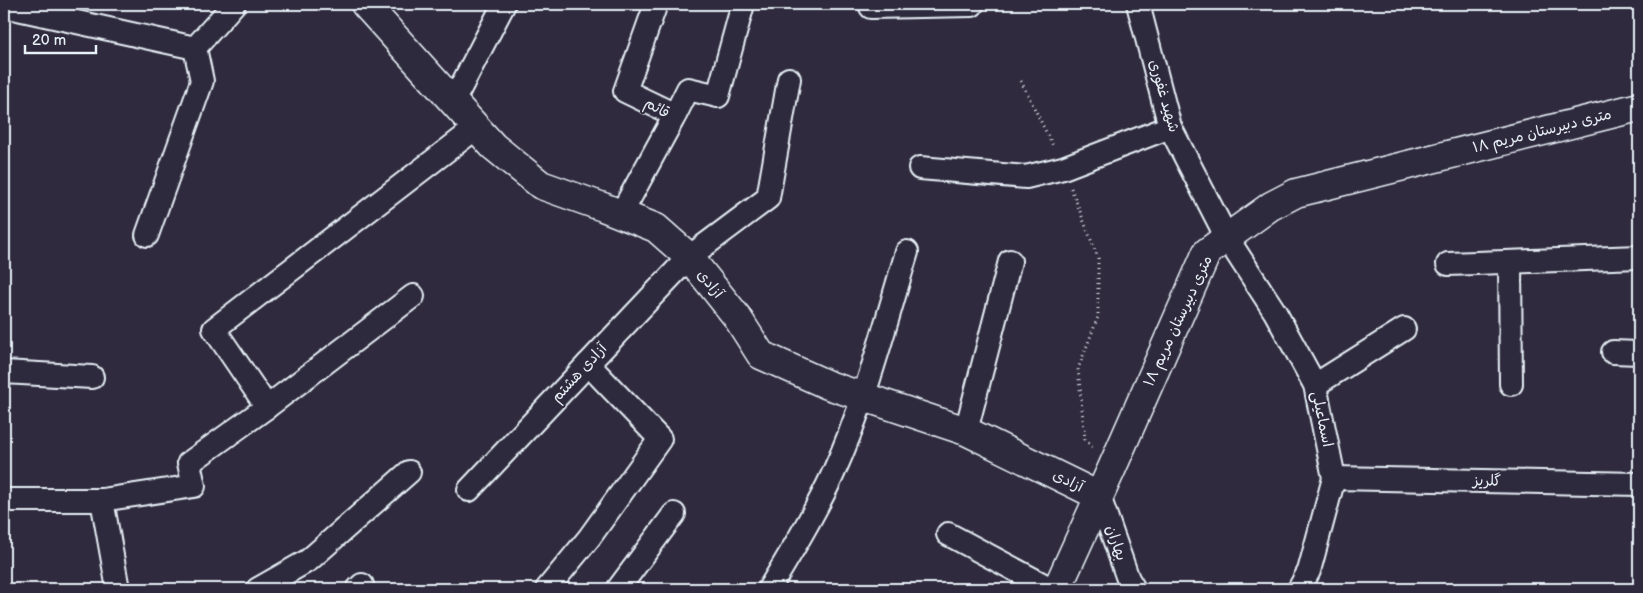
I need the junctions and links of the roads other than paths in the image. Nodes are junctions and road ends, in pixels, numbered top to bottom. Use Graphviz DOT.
graph roads {
  1 [pos="234,4"];
  2 [pos="365,4"];
  3 [pos="504,4"];
  4 [pos="656,4"];
  5 [pos="743,4"];
  6 [pos="871,4"];
  7 [pos="1138,4"];
  8 [pos="972,5"];
  9 [pos="4,6"];
  10 [pos="195,48"];
  11 [pos="789,79"];
  12 [pos="453,102"];
  13 [pos="1639,107"];
  14 [pos="675,115"];
  15 [pos="1170,127"];
  16 [pos="476,128"];
  17 [pos="920,168"];
  18 [pos="622,214"];
  19 [pos="147,235"];
  20 [pos="1227,238"];
  21 [pos="907,252"];
  22 [pos="689,257"];
  23 [pos="1639,257"];
  24 [pos="1010,261"];
  25 [pos="1510,262"];
  26 [pos="1448,264"];
  27 [pos="413,296"];
  28 [pos="1404,329"];
  29 [pos="1613,352"];
  30 [pos="1639,353"];
  31 [pos="588,364"];
  32 [pos="4,372"];
  33 [pos="92,377"];
  34 [pos="1511,384"];
  35 [pos="1315,385"];
  36 [pos="864,397"];
  37 [pos="268,408"];
  38 [pos="966,431"];
  39 [pos="409,472"];
  40 [pos="1334,478"];
  41 [pos="1639,484"];
  42 [pos="470,490"];
  43 [pos="1099,496"];
  44 [pos="4,500"];
  45 [pos="102,500"];
  46 [pos="674,514"];
  47 [pos="948,534"];
  48 [pos="118,589"];
  49 [pos="258,589"];
  50 [pos="546,589"];
  51 [pos="618,589"];
  52 [pos="769,589"];
  53 [pos="1051,589"];
  54 [pos="1057,589"];
  55 [pos="1134,589"];
  56 [pos="1299,589"];
  1 -- 10 [label="street"];
  2 -- 12 [label="street, آزادی"];
  3 -- 12 [label="street"];
  4 -- 14 [label="street, قائم"];
  5 -- 14 [label="street"];
  6 -- 8 [label="street"];
  7 -- 15 [label="street, شهید غفوری"];
  9 -- 10 [label="street"];
  10 -- 19 [label="street"];
  11 -- 22 [label="street, آزادی هشتم"];
  12 -- 16 [label="street, آزادی"];
  13 -- 20 [label="street, ۱۸ متری دبیرستان مریم"];
  14 -- 18 [label="street, قائم"];
  15 -- 17 [label="street"];
  15 -- 20 [label="street, شهید غفوری"];
  16 -- 18 [label="street, آزادی"];
  16 -- 37 [label="street"];
  18 -- 22 [label="street, آزادی"];
  20 -- 35 [label="street, اسماعیلی"];
  20 -- 43 [label="street, ۱۸ متری دبیرستان مریم"];
  21 -- 36 [label="street"];
  22 -- 31 [label="street, آزادی هشتم"];
  22 -- 36 [label="street, آزادی"];
  23 -- 25 [label="street"];
  24 -- 38 [label="street"];
  25 -- 26 [label="street"];
  25 -- 34 [label="street"];
  27 -- 37 [label="street"];
  28 -- 35 [label="street"];
  29 -- 30 [label="street"];
  31 -- 42 [label="street, آزادی هشتم"];
  31 -- 50 [label="street"];
  32 -- 33 [label="street"];
  35 -- 40 [label="street, اسماعیلی"];
  36 -- 38 [label="street, آزادی"];
  36 -- 52 [label="street"];
  37 -- 45 [label="street"];
  38 -- 43 [label="street, آزادی"];
  39 -- 49 [label="street"];
  40 -- 41 [label="street, گلریز"];
  40 -- 56 [label="street, اسماعیلی"];
  43 -- 54 [label="street, ۱۸ متری دبیرستان مریم"];
  43 -- 55 [label="street, بهاران"];
  44 -- 45 [label="street"];
  45 -- 48 [label="street"];
  46 -- 51 [label="street"];
  47 -- 53 [label="street"];
}
